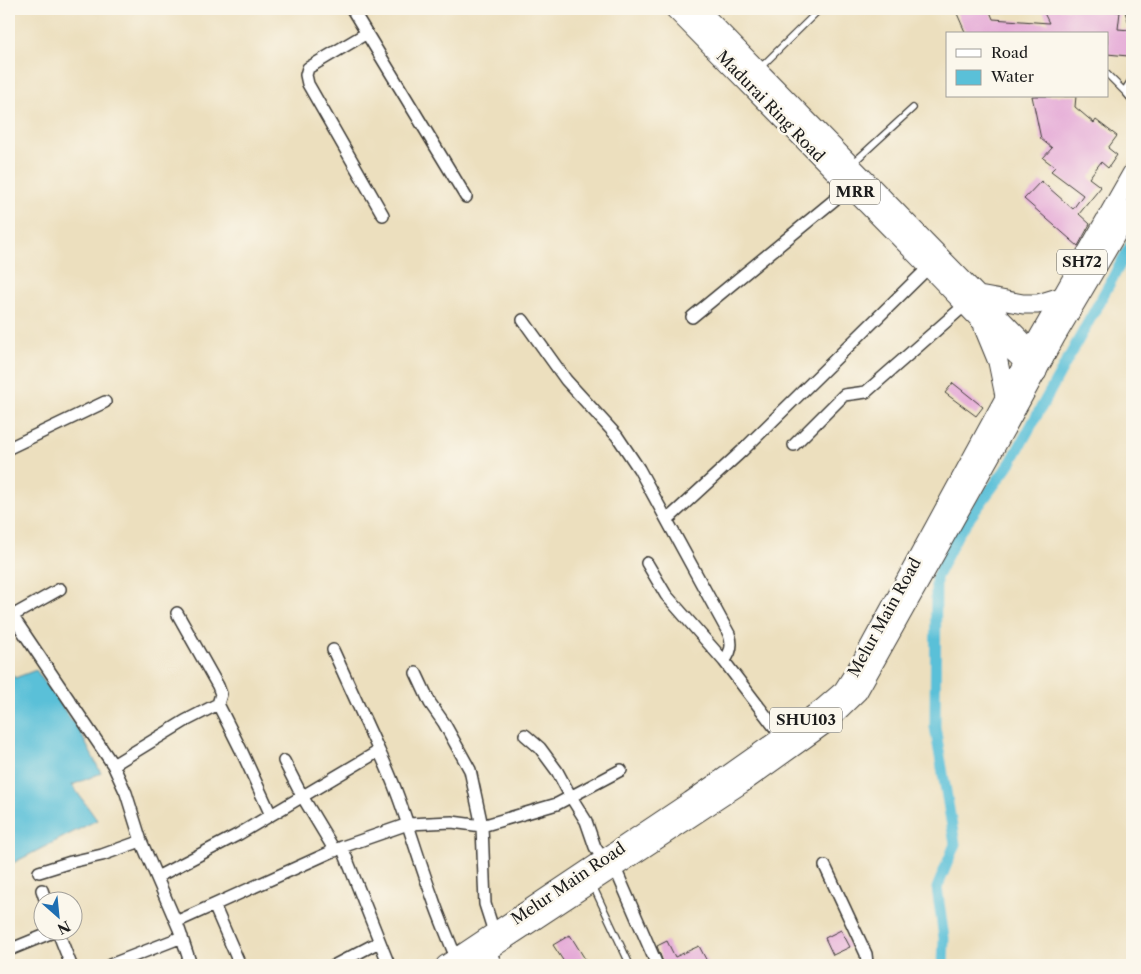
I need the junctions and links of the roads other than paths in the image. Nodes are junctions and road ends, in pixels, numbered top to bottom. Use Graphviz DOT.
graph roads {
  1 [pos="675,9"];
  2 [pos="698,9"];
  3 [pos="820,9"];
  4 [pos="1128,9"];
  5 [pos="354,10"];
  6 [pos="1132,22"];
  7 [pos="367,33"];
  8 [pos="758,70"];
  9 [pos="1108,75"];
  10 [pos="1132,79"];
  11 [pos="1126,92"];
  12 [pos="1132,100"];
  13 [pos="913,108"];
  14 [pos="850,165"];
  15 [pos="1132,173"];
  16 [pos="850,187"];
  17 [pos="466,197"];
  18 [pos="1132,208"];
  19 [pos="382,215"];
  20 [pos="929,267"];
  21 [pos="1061,297"];
  22 [pos="972,300"];
  23 [pos="692,317"];
  24 [pos="523,320"];
  25 [pos="982,322"];
  26 [pos="1034,361"];
  27 [pos="1005,396"];
  28 [pos="105,402"];
  29 [pos="794,445"];
  30 [pos="9,448"];
  31 [pos="667,520"];
  32 [pos="647,563"];
  33 [pos="60,589"];
  34 [pos="177,613"];
  35 [pos="10,614"];
  36 [pos="333,650"];
  37 [pos="724,661"];
  38 [pos="416,673"];
  39 [pos="218,704"];
  40 [pos="525,735"];
  41 [pos="782,737"];
  42 [pos="379,751"];
  43 [pos="284,761"];
  44 [pos="113,765"];
  45 [pos="621,770"];
  46 [pos="302,796"];
  47 [pos="571,797"];
  48 [pos="271,815"];
  49 [pos="408,824"];
  50 [pos="482,826"];
  51 [pos="141,841"];
  52 [pos="338,849"];
  53 [pos="609,864"];
  54 [pos="825,866"];
  55 [pos="39,872"];
  56 [pos="156,877"];
  57 [pos="592,883"];
  58 [pos="214,905"];
  59 [pos="176,922"];
  60 [pos="494,932"];
  61 [pos="182,937"];
  62 [pos="32,941"];
  63 [pos="62,942"];
  64 [pos="379,942"];
  65 [pos="9,950"];
  66 [pos="493,958"];
  67 [pos="455,963"];
  68 [pos="71,965"];
  69 [pos="110,965"];
  70 [pos="191,965"];
  71 [pos="240,965"];
  72 [pos="335,965"];
  73 [pos="389,965"];
  74 [pos="630,965"];
  75 [pos="657,965"];
  76 [pos="866,965"];
  1 -- 16 [label="highway, Madurai Ring Road / MRR"];
  2 -- 8 [label="highway, Madurai Ring Road / MRR"];
  3 -- 8 [label="lane"];
  4 -- 6 [label="lane"];
  5 -- 7 [label="street"];
  7 -- 17 [label="street"];
  7 -- 19 [label="street"];
  8 -- 14 [label="highway, Madurai Ring Road / MRR"];
  9 -- 11 [label="lane"];
  10 -- 11 [label="lane"];
  11 -- 12 [label="lane"];
  13 -- 14 [label="lane"];
  14 -- 22 [label="highway, Madurai Ring Road / MRR"];
  15 -- 21 [label="main road, Melur Main Road / SH72"];
  16 -- 20 [label="highway, Madurai Ring Road / MRR"];
  16 -- 23 [label="street"];
  18 -- 26 [label="main road, Melur Main Road / SH72"];
  20 -- 22 [label="highway, Madurai Ring Road / MRR"];
  20 -- 31 [label="street"];
  21 -- 22 [label="highway"];
  21 -- 26 [label="main road, Melur Main Road / SH72"];
  22 -- 25 [label="highway, Madurai Ring Road / MRR"];
  22 -- 26 [label="highway, Madurai Ring Road / MRR"];
  22 -- 29 [label="street"];
  24 -- 31 [label="street"];
  25 -- 26 [label="highway, Madurai Ring Road / MRR"];
  25 -- 27 [label="highway"];
  26 -- 27 [label="main road, Melur Main Road / SHU103"];
  26 -- 53 [label="main road, Melur Main Road / SHU103"];
  27 -- 41 [label="main road, Melur Main Road / SHU103"];
  28 -- 30 [label="street"];
  31 -- 37 [label="street"];
  32 -- 37 [label="street"];
  33 -- 35 [label="street"];
  34 -- 39 [label="street"];
  35 -- 44 [label="street"];
  36 -- 42 [label="street"];
  37 -- 41 [label="street"];
  38 -- 50 [label="street"];
  39 -- 44 [label="street"];
  39 -- 48 [label="street"];
  40 -- 47 [label="street"];
  41 -- 53 [label="main road, Melur Main Road / SHU103"];
  42 -- 46 [label="street"];
  42 -- 49 [label="street"];
  43 -- 46 [label="street"];
  44 -- 51 [label="street"];
  45 -- 47 [label="street"];
  46 -- 48 [label="street"];
  46 -- 52 [label="street"];
  47 -- 50 [label="street"];
  47 -- 53 [label="street"];
  48 -- 56 [label="street"];
  49 -- 50 [label="street"];
  49 -- 52 [label="street"];
  49 -- 67 [label="street"];
  50 -- 60 [label="street"];
  51 -- 55 [label="street"];
  51 -- 56 [label="street"];
  52 -- 58 [label="street"];
  52 -- 64 [label="street"];
  53 -- 57 [label="main road, Melur Main Road / SHU103"];
  53 -- 60 [label="main road, Melur Main Road / SHU103"];
  53 -- 75 [label="street"];
  54 -- 76 [label="street"];
  56 -- 59 [label="street"];
  57 -- 66 [label="main road, Melur Main Road / SHU103"];
  57 -- 74 [label="lane"];
  58 -- 59 [label="street"];
  58 -- 71 [label="street"];
  59 -- 61 [label="street"];
  60 -- 67 [label="main road, Melur Main Road / SHU103"];
  61 -- 69 [label="street"];
  61 -- 70 [label="street"];
  62 -- 65 [label="street"];
  63 -- 68 [label="street"];
  64 -- 72 [label="street"];
  64 -- 73 [label="street"];
  66 -- 67 [label="main road, Melur Main Road / SHU103"];
}
